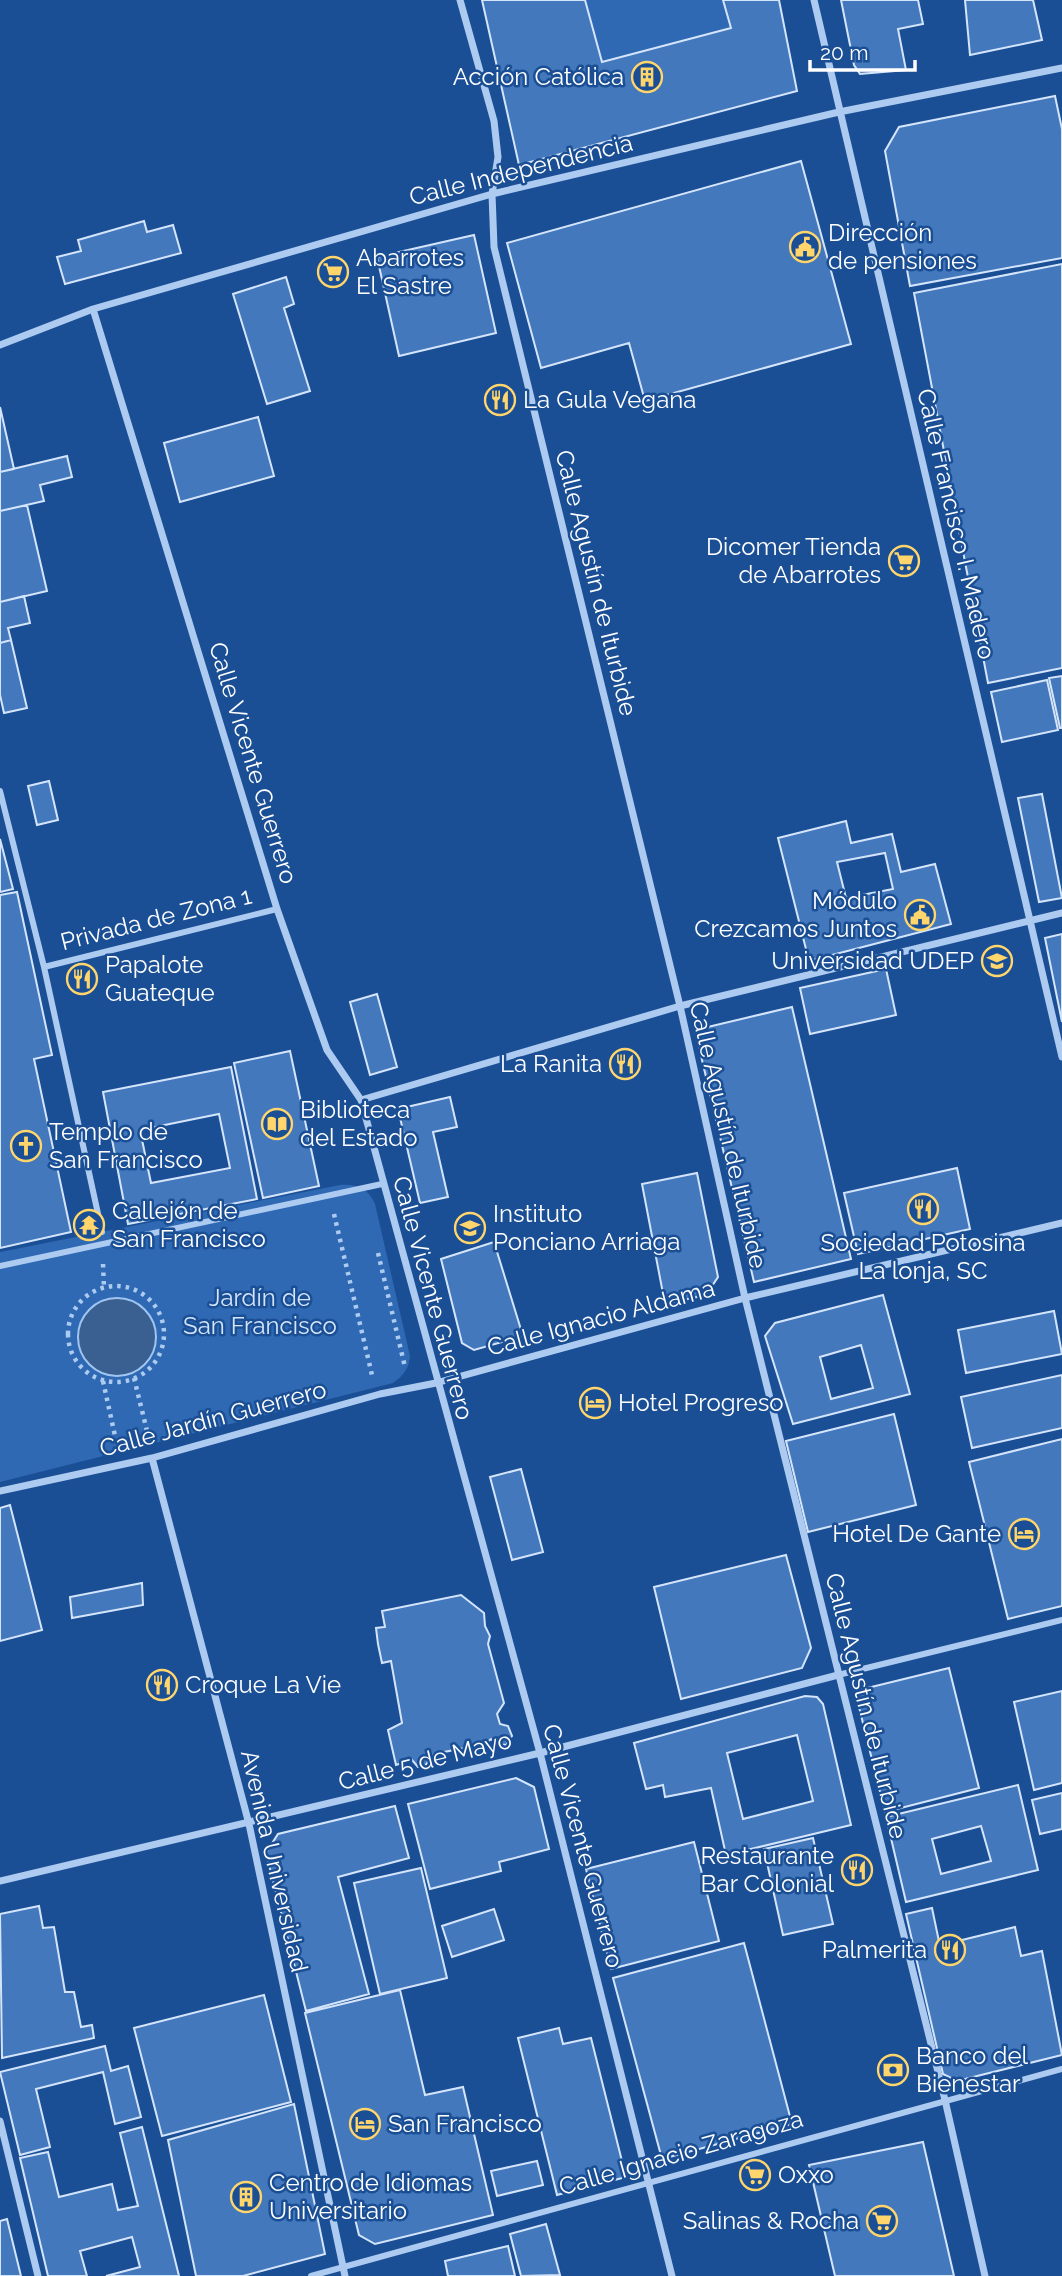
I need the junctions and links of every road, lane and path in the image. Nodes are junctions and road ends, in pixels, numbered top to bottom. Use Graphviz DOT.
graph roads {
  1 [pos="460,0"];
  2 [pos="814,0"];
  3 [pos="1062,68"];
  4 [pos="839,112"];
  5 [pos="492,194"];
  6 [pos="93,309"];
  7 [pos="0,345"];
  8 [pos="0,791"];
  9 [pos="277,909"];
  10 [pos="1062,913"];
  11 [pos="1029,922"];
  12 [pos="44,967"];
  13 [pos="680,1006"];
  14 [pos="1062,1057"];
  15 [pos="361,1100"];
  16 [pos="382,1184"];
  17 [pos="330,1196"];
  18 [pos="1062,1223"];
  19 [pos="102,1232"];
  20 [pos="375,1240"];
  21 [pos="0,1266"];
  22 [pos="745,1298"];
  23 [pos="406,1372"];
  24 [pos="134,1378"];
  25 [pos="373,1380"];
  26 [pos="103,1381"];
  27 [pos="436,1383"];
  28 [pos="152,1458"];
  29 [pos="122,1464"];
  30 [pos="0,1491"];
  31 [pos="1062,1620"];
  32 [pos="838,1675"];
  33 [pos="540,1753"];
  34 [pos="249,1824"];
  35 [pos="0,1881"];
  36 [pos="1062,2069"];
  37 [pos="945,2100"];
  38 [pos="0,2121"];
  39 [pos="650,2182"];
  40 [pos="343,2267"];
  41 [pos="38,2276"];
  42 [pos="311,2276"];
  43 [pos="345,2276"];
  44 [pos="672,2276"];
  45 [pos="985,2276"];
  1 -- 5 [label="street, Calle Agustín de Iturbide"];
  2 -- 4 [label="street, Calle Francisco I. Madero"];
  3 -- 4 [label="street, Calle Independencia"];
  4 -- 5 [label="street, Calle Independencia"];
  4 -- 11 [label="street, Calle Francisco I. Madero"];
  5 -- 6 [label="street, Calle Independencia"];
  5 -- 13 [label="street, Calle Agustín de Iturbide"];
  6 -- 7 [label="street, Calle Independencia"];
  6 -- 9 [label="street, Calle Vicente Guerrero"];
  8 -- 12 [label="street"];
  9 -- 12 [label="street, Privada de Zona 1"];
  9 -- 15 [label="street, Calle Vicente Guerrero"];
  10 -- 11 [label="street"];
  11 -- 13 [label="street"];
  11 -- 14 [label="street, Calle Francisco I. Madero"];
  12 -- 19 [label="street"];
  13 -- 15 [label="street"];
  13 -- 22 [label="street, Calle Agustín de Iturbide"];
  15 -- 16 [label="street, Calle Vicente Guerrero"];
  16 -- 17 [label="street"];
  16 -- 27 [label="street, Calle Vicente Guerrero"];
  17 -- 21 [label="street"];
  17 -- 25 [label="path"];
  18 -- 22 [label="street, Calle Ignacio Aldama"];
  20 -- 23 [label="path"];
  22 -- 27 [label="street, Calle Ignacio Aldama"];
  22 -- 32 [label="street, Calle Agustín de Iturbide"];
  24 -- 26 [label="path"];
  24 -- 26 [label="path"];
  24 -- 28 [label="path"];
  26 -- 29 [label="path"];
  27 -- 28 [label="street, Calle Jardín Guerrero"];
  27 -- 33 [label="street, Calle Vicente Guerrero"];
  28 -- 29 [label="street, Calle Jardín Guerrero"];
  28 -- 34 [label="street, Avenida Universidad"];
  29 -- 30 [label="street, Calle Jardín Guerrero"];
  31 -- 32 [label="street, Calle 5 de Mayo"];
  32 -- 33 [label="street, Calle 5 de Mayo"];
  32 -- 37 [label="street, Calle Agustín de Iturbide"];
  33 -- 34 [label="street, Calle 5 de Mayo"];
  33 -- 39 [label="street, Calle Vicente Guerrero"];
  34 -- 35 [label="street, Calle 5 de Mayo"];
  34 -- 40 [label="street, Avenida Universidad"];
  36 -- 37 [label="street, Calle Ignacio Zaragoza"];
  37 -- 39 [label="street, Calle Ignacio Zaragoza"];
  37 -- 45 [label="street, Calle Agustín de Iturbide"];
  38 -- 41 [label="street"];
  39 -- 40 [label="street, Calle Ignacio Zaragoza"];
  39 -- 44 [label="street, Calle Vicente Guerrero"];
  40 -- 42 [label="street, Calle Ignacio Zaragoza"];
  40 -- 43 [label="street, Avenida Universidad"];
}
